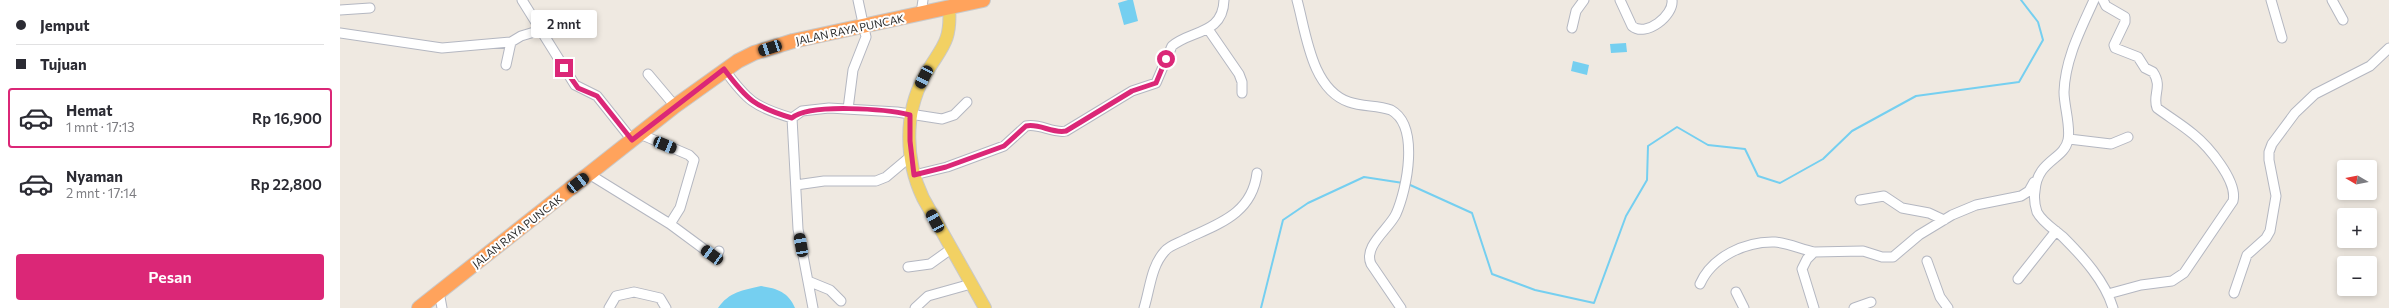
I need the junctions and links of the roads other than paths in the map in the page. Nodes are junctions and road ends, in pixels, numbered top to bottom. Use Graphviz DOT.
graph roads {
  1 [pos="522,0"];
  2 [pos="858,0"];
  3 [pos="983,0"];
  4 [pos="1224,0"];
  5 [pos="1297,0"];
  6 [pos="1584,0"];
  7 [pos="1620,0"];
  8 [pos="1672,0"];
  9 [pos="2094,0"];
  10 [pos="2102,0"];
  11 [pos="2271,0"];
  12 [pos="2332,0"];
  13 [pos="922,7"];
  14 [pos="949,7"];
  15 [pos="370,8"];
  16 [pos="340,10"];
  17 [pos="2343,20"];
  18 [pos="865,25"];
  19 [pos="1572,28"];
  20 [pos="1208,29"];
  21 [pos="541,30"];
  22 [pos="340,33"];
  23 [pos="2282,38"];
  24 [pos="511,42"];
  25 [pos="2389,48"];
  26 [pos="506,66"];
  27 [pos="724,69"];
  28 [pos="648,74"];
  29 [pos="1242,93"];
  30 [pos="968,102"];
  31 [pos="675,106"];
  32 [pos="848,109"];
  33 [pos="910,115"];
  34 [pos="792,118"];
  35 [pos="636,137"];
  36 [pos="2128,137"];
  37 [pos="2069,139"];
  38 [pos="911,156"];
  39 [pos="1258,173"];
  40 [pos="589,174"];
  41 [pos="914,175"];
  42 [pos="2036,180"];
  43 [pos="796,185"];
  44 [pos="1860,200"];
  45 [pos="1944,220"];
  46 [pos="670,224"];
  47 [pos="2056,231"];
  48 [pos="952,249"];
  49 [pos="719,251"];
  50 [pos="1814,252"];
  51 [pos="1927,261"];
  52 [pos="908,267"];
  53 [pos="2018,279"];
  54 [pos="808,281"];
  55 [pos="971,284"];
  56 [pos="1700,284"];
  57 [pos="439,292"];
  58 [pos="1736,292"];
  59 [pos="2234,293"];
  60 [pos="2108,294"];
  61 [pos="841,301"];
  62 [pos="1871,302"];
  63 [pos="419,308"];
  64 [pos="442,308"];
  65 [pos="609,308"];
  66 [pos="666,308"];
  67 [pos="813,308"];
  68 [pos="915,308"];
  69 [pos="985,308"];
  70 [pos="1144,308"];
  71 [pos="1401,308"];
  72 [pos="1744,308"];
  73 [pos="1814,308"];
  74 [pos="1854,308"];
  75 [pos="1948,308"];
  76 [pos="2113,308"];
  1 -- 21 [label="street"];
  2 -- 18 [label="street"];
  3 -- 14 [label="highway, JALAN RAYA PUNCAK"];
  4 -- 20 [label="street"];
  5 -- 71 [label="street"];
  6 -- 19 [label="street"];
  7 -- 8 [label="street"];
  9 -- 37 [label="street"];
  10 -- 60 [label="street"];
  11 -- 23 [label="street"];
  12 -- 17 [label="street"];
  13 -- 14 [label="highway, JALAN RAYA PUNCAK"];
  13 -- 18 [label="highway, JALAN RAYA PUNCAK"];
  14 -- 33 [label="main road"];
  15 -- 16 [label="street"];
  18 -- 27 [label="highway, JALAN RAYA PUNCAK"];
  18 -- 32 [label="street"];
  20 -- 29 [label="street"];
  20 -- 41 [label="street"];
  21 -- 24 [label="street"];
  21 -- 35 [label="street"];
  22 -- 24 [label="street"];
  24 -- 26 [label="street"];
  25 -- 59 [label="street"];
  27 -- 31 [label="highway, JALAN RAYA PUNCAK"];
  27 -- 34 [label="street"];
  28 -- 31 [label="street"];
  30 -- 33 [label="street"];
  31 -- 35 [label="highway, JALAN RAYA PUNCAK"];
  32 -- 33 [label="street"];
  32 -- 34 [label="street"];
  33 -- 38 [label="main road"];
  34 -- 43 [label="street"];
  35 -- 40 [label="highway, JALAN RAYA PUNCAK"];
  35 -- 46 [label="street"];
  36 -- 37 [label="street"];
  37 -- 42 [label="street"];
  38 -- 41 [label="main road"];
  38 -- 43 [label="street"];
  39 -- 70 [label="street"];
  40 -- 46 [label="street"];
  40 -- 57 [label="highway, JALAN RAYA PUNCAK"];
  41 -- 48 [label="main road"];
  42 -- 45 [label="street"];
  42 -- 47 [label="street"];
  43 -- 54 [label="street"];
  44 -- 45 [label="street"];
  45 -- 50 [label="street"];
  46 -- 49 [label="street"];
  47 -- 53 [label="street"];
  47 -- 60 [label="street"];
  48 -- 52 [label="street"];
  48 -- 55 [label="main road"];
  50 -- 56 [label="street"];
  50 -- 73 [label="street"];
  51 -- 75 [label="street"];
  54 -- 61 [label="street"];
  54 -- 67 [label="street"];
  55 -- 68 [label="street"];
  55 -- 69 [label="main road"];
  57 -- 63 [label="highway, JALAN RAYA PUNCAK"];
  57 -- 64 [label="street"];
  58 -- 72 [label="street"];
  60 -- 76 [label="street"];
  62 -- 74 [label="street"];
  65 -- 66 [label="street"];
}
